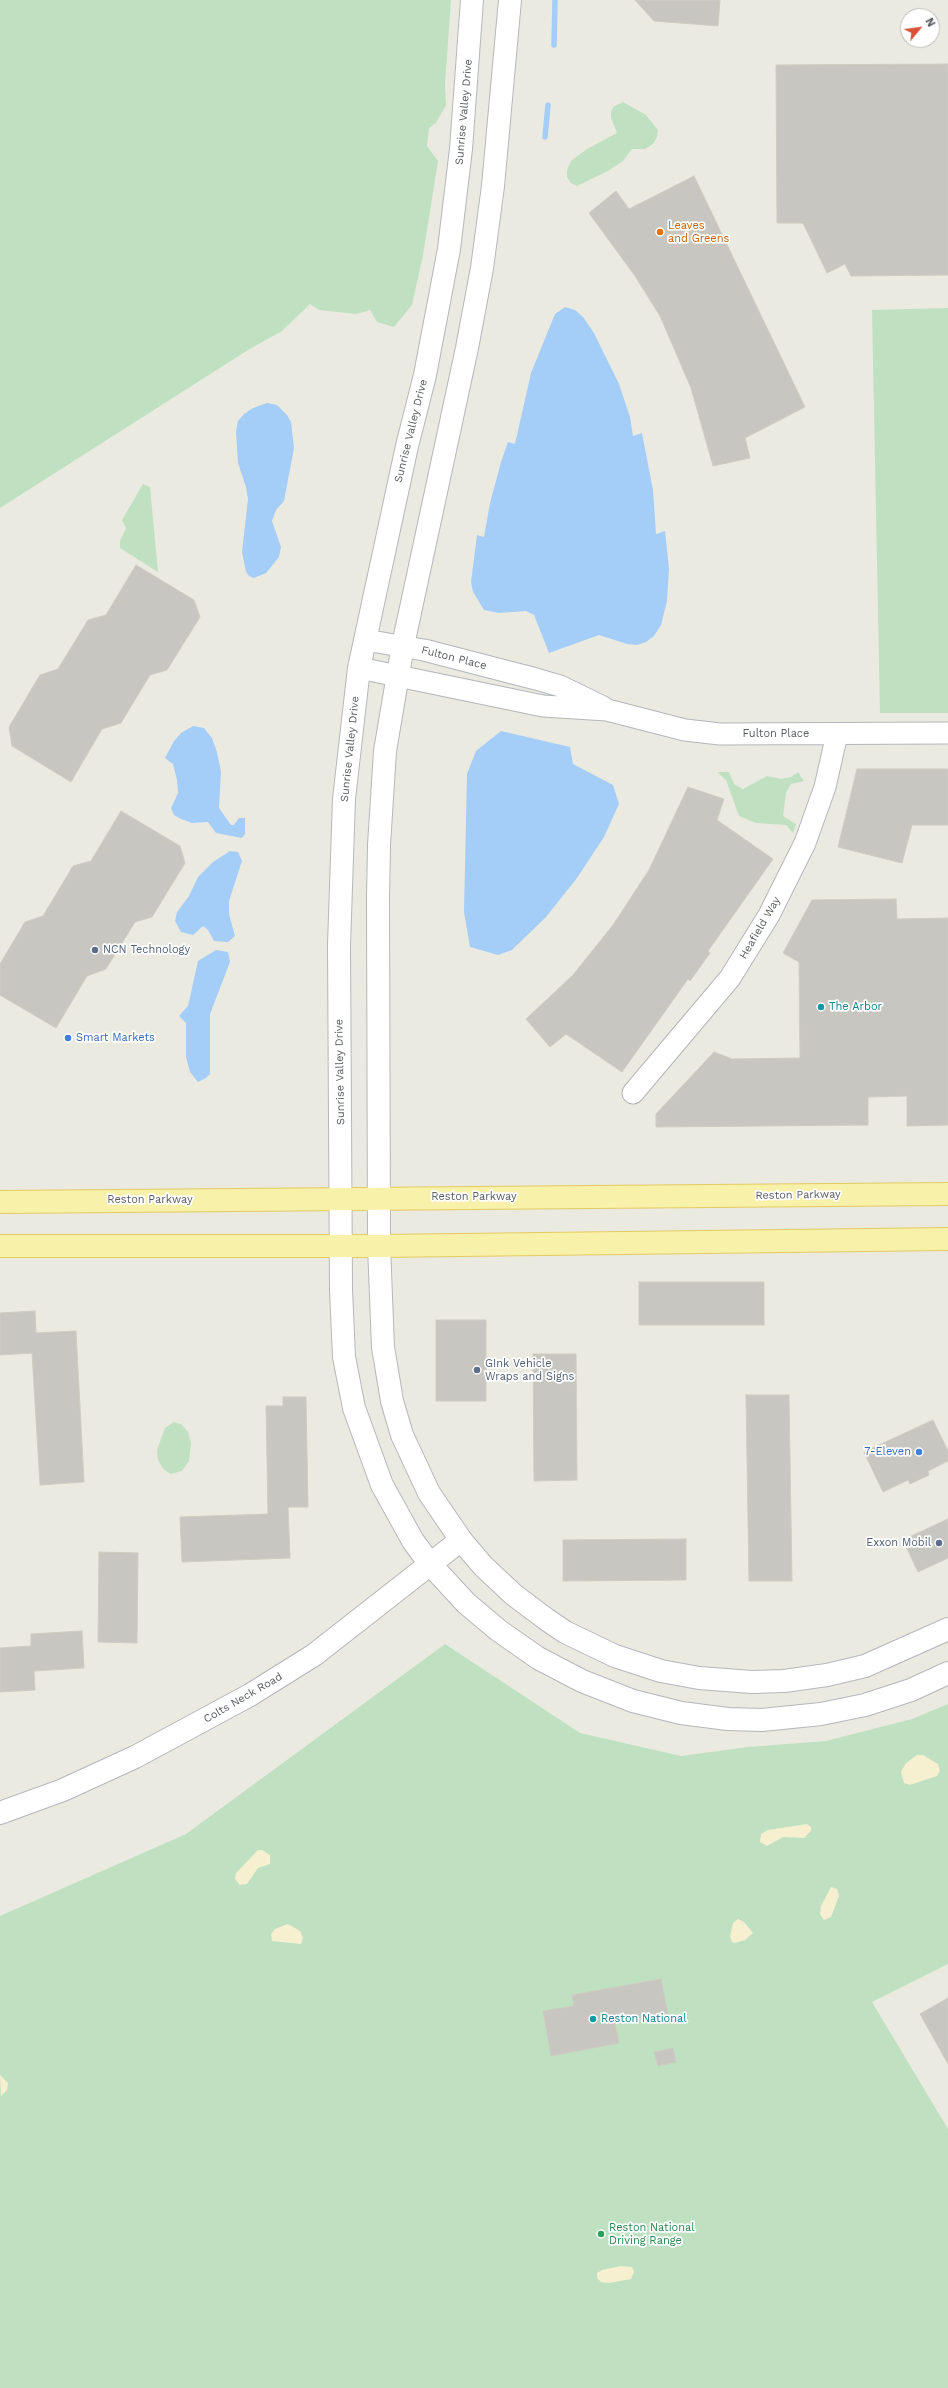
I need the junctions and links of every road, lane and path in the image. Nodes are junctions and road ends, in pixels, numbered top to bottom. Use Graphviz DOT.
graph roads {
  1 [pos="472,0"];
  2 [pos="510,0"];
  3 [pos="365,640"];
  4 [pos="403,645"];
  5 [pos="360,668"];
  6 [pos="397,676"];
  7 [pos="607,710"];
  8 [pos="948,733"];
  9 [pos="837,734"];
  10 [pos="633,1093"];
  11 [pos="948,1194"];
  12 [pos="379,1198"];
  13 [pos="341,1199"];
  14 [pos="0,1202"];
  15 [pos="948,1239"];
  16 [pos="0,1246"];
  17 [pos="340,1246"];
  18 [pos="379,1246"];
  19 [pos="461,1540"];
  20 [pos="430,1564"];
  21 [pos="948,1629"];
  22 [pos="948,1673"];
  23 [pos="0,1814"];
  1 -- 3 [label="main road, Sunrise Valley Drive"];
  2 -- 4 [label="main road"];
  3 -- 4 [label="street, Fulton Place"];
  3 -- 5 [label="main road, Sunrise Valley Drive"];
  4 -- 6 [label="main road"];
  4 -- 7 [label="street, Fulton Place"];
  5 -- 6 [label="street, Fulton Place"];
  5 -- 13 [label="main road, Sunrise Valley Drive"];
  6 -- 7 [label="street, Fulton Place"];
  6 -- 12 [label="main road"];
  7 -- 9 [label="street, Fulton Place"];
  8 -- 9 [label="street, Fulton Place"];
  9 -- 10 [label="street, Heafield Way"];
  11 -- 12 [label="main road, Reston Parkway"];
  12 -- 13 [label="main road, Reston Parkway"];
  12 -- 18 [label="main road"];
  13 -- 14 [label="main road, Reston Parkway"];
  13 -- 17 [label="main road, Sunrise Valley Drive"];
  15 -- 18 [label="main road"];
  16 -- 17 [label="main road"];
  17 -- 18 [label="main road"];
  17 -- 20 [label="main road, Sunrise Valley Drive"];
  18 -- 19 [label="main road"];
  19 -- 20 [label="main road, Colts Neck Road"];
  19 -- 21 [label="main road"];
  20 -- 22 [label="main road, Sunrise Valley Drive"];
  20 -- 23 [label="main road, Colts Neck Road"];
}
